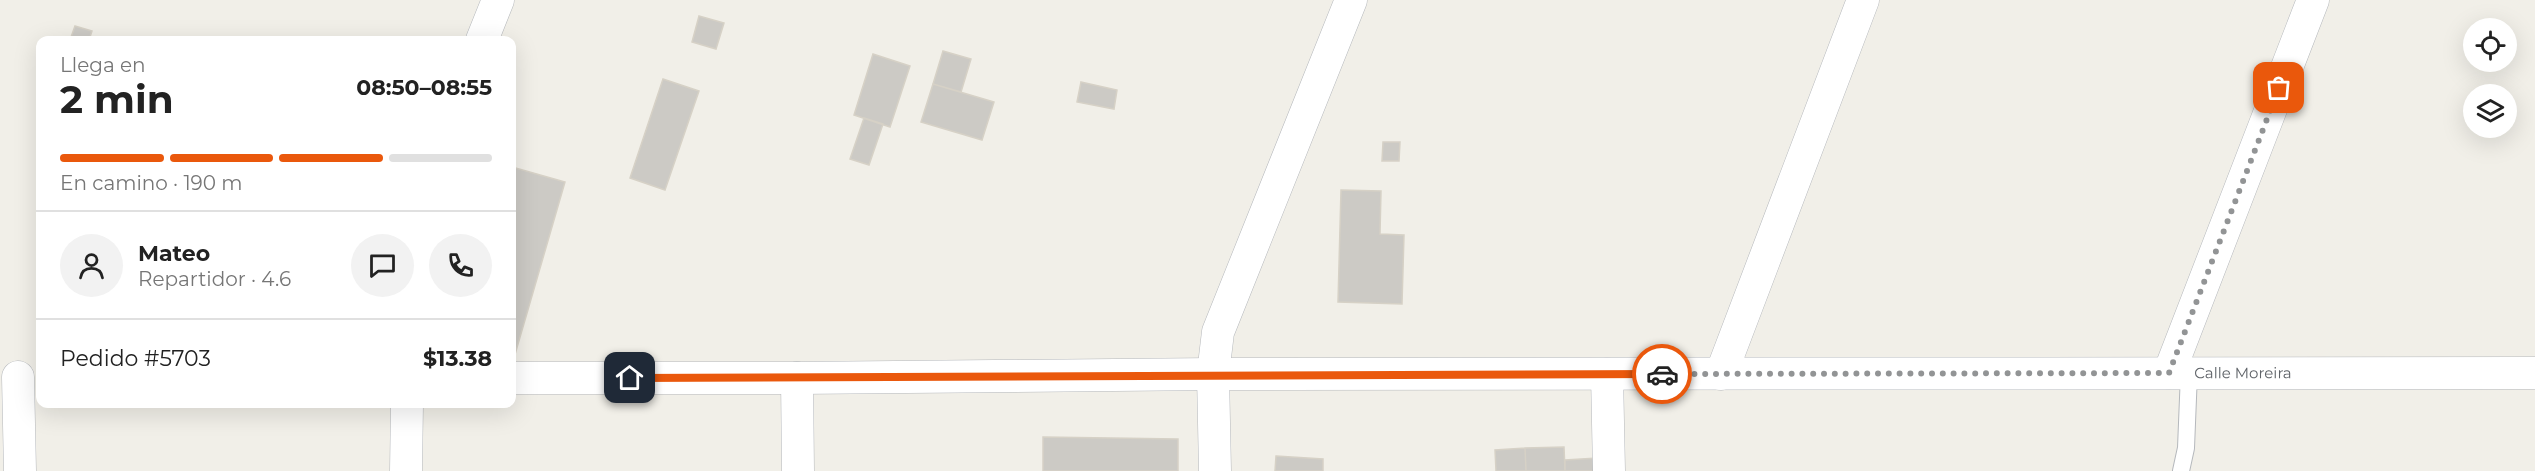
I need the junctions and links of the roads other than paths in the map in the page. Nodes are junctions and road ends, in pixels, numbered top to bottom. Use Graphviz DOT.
graph roads {
  1 [pos="498,0"];
  2 [pos="1351,0"];
  3 [pos="1863,0"];
  4 [pos="2313,0"];
  5 [pos="484,36"];
  6 [pos="2179,373"];
  7 [pos="2535,373"];
  8 [pos="1213,374"];
  9 [pos="1607,374"];
  10 [pos="1720,374"];
  11 [pos="19,377"];
  12 [pos="516,378"];
  13 [pos="797,378"];
  14 [pos="407,408"];
  15 [pos="20,471"];
  16 [pos="406,471"];
  17 [pos="798,471"];
  18 [pos="1215,471"];
  19 [pos="1609,471"];
  20 [pos="2181,471"];
  1 -- 5 [label="street"];
  2 -- 8 [label="street"];
  3 -- 10 [label="street"];
  4 -- 6 [label="street"];
  6 -- 7 [label="street, Calle Moreira"];
  6 -- 10 [label="street, Calle Moreira"];
  6 -- 20 [label="lane"];
  8 -- 9 [label="street, Calle Moreira"];
  8 -- 13 [label="street, Calle Moreira"];
  8 -- 18 [label="street"];
  9 -- 10 [label="street, Calle Moreira"];
  9 -- 19 [label="street"];
  11 -- 15 [label="street"];
  12 -- 13 [label="street, Calle Moreira"];
  13 -- 17 [label="street"];
  14 -- 16 [label="street"];
}
